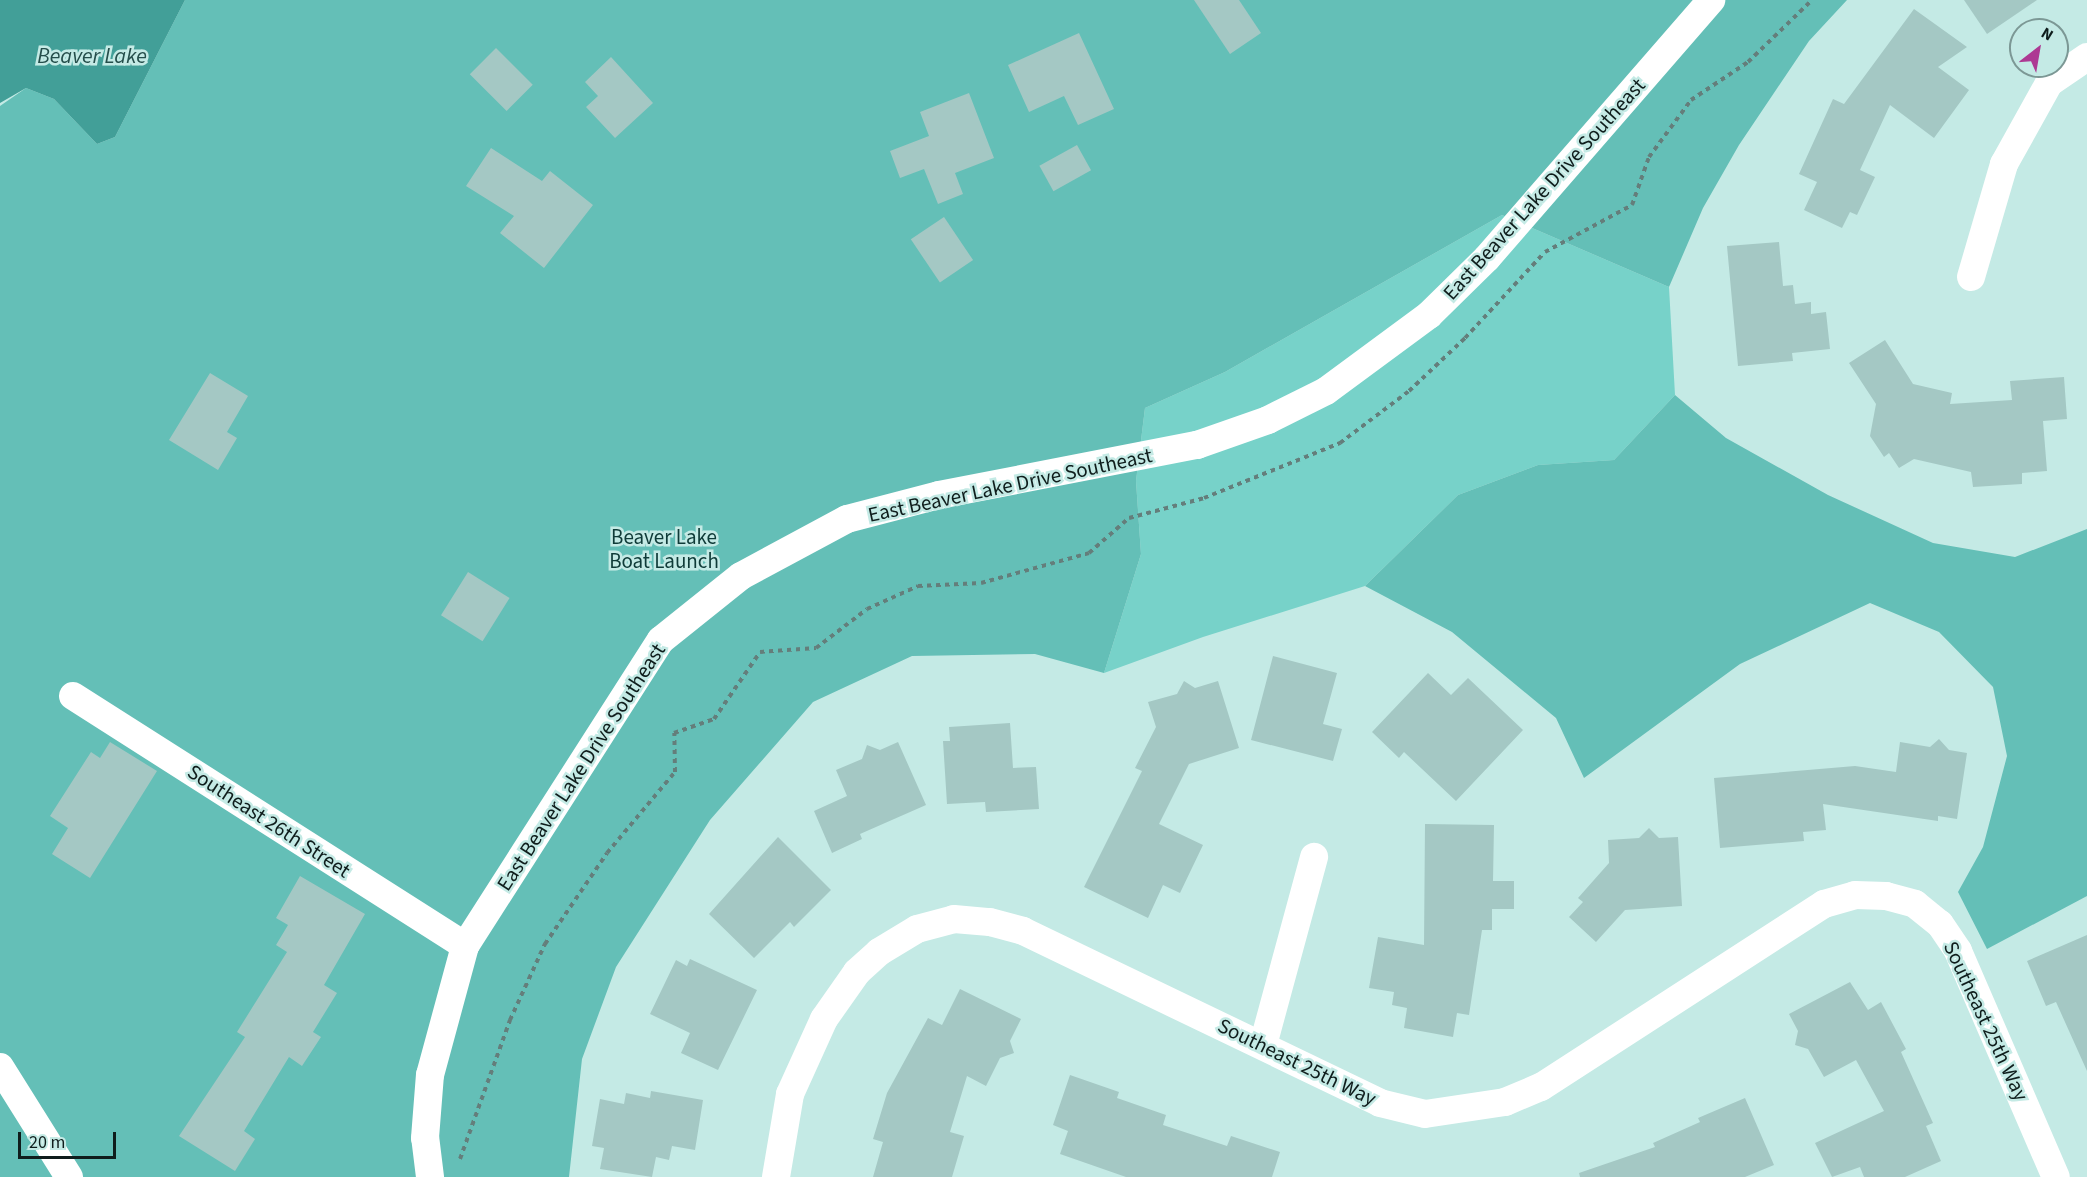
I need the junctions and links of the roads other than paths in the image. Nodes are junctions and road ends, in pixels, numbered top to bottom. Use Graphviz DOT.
graph roads {
  1 [pos="1711,0"];
  2 [pos="2087,57"];
  3 [pos="1971,277"];
  4 [pos="73,696"];
  5 [pos="1314,857"];
  6 [pos="465,946"];
  7 [pos="1263,1045"];
  8 [pos="0,1067"];
  9 [pos="443,1173"];
  10 [pos="69,1177"];
  11 [pos="777,1177"];
  12 [pos="2056,1177"];
  1 -- 6 [label="street, East Beaver Lake Drive Southeast"];
  2 -- 3 [label="street"];
  4 -- 6 [label="street, Southeast 26th Street"];
  5 -- 7 [label="street"];
  6 -- 9 [label="street, East Beaver Lake Drive Southeast"];
  7 -- 11 [label="street, Southeast 25th Way"];
  7 -- 12 [label="street, Southeast 25th Way"];
  8 -- 10 [label="street"];
}
